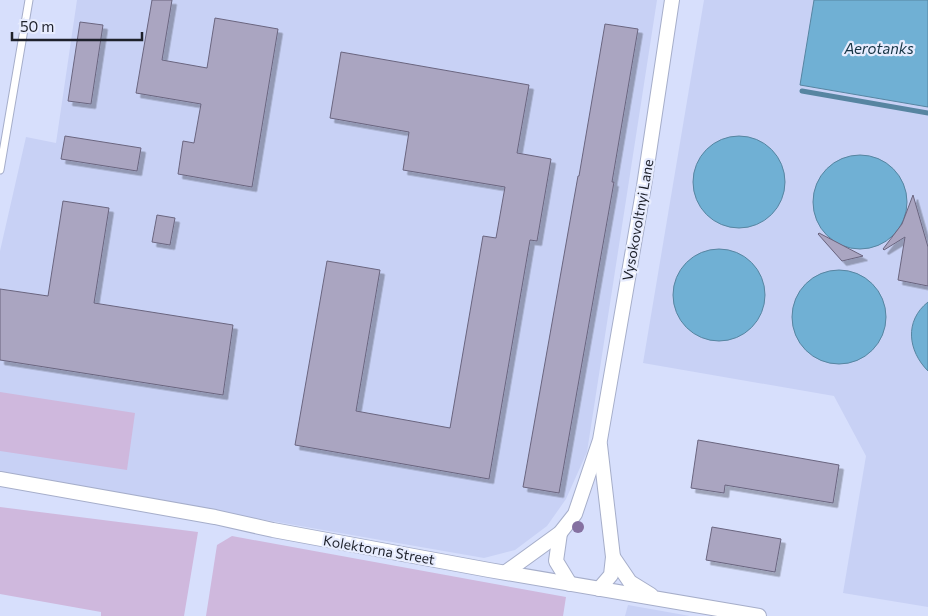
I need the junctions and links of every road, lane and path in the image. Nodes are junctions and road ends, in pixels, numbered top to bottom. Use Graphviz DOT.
graph roads {
  1 [pos="29,0"];
  2 [pos="672,0"];
  3 [pos="0,170"];
  4 [pos="600,440"];
  5 [pos="0,479"];
  6 [pos="560,533"];
  7 [pos="613,557"];
  8 [pos="506,572"];
  9 [pos="570,584"];
  10 [pos="599,589"];
  11 [pos="658,599"];
  12 [pos="759,616"];
  1 -- 3 [label="lane"];
  2 -- 4 [label="street, Vysokovoltnyi Lane"];
  4 -- 6 [label="street, Vysokovoltnyi Lane"];
  4 -- 7 [label="street, Vysokovoltnyi Lane"];
  5 -- 8 [label="street, Kolektorna Street"];
  6 -- 8 [label="street, Vysokovoltnyi Lane"];
  6 -- 9 [label="street"];
  7 -- 10 [label="street, Vysokovoltnyi Lane"];
  7 -- 11 [label="street"];
  8 -- 9 [label="street, Kolektorna Street"];
  9 -- 10 [label="street, Kolektorna Street"];
  10 -- 11 [label="street, Kolektorna Street"];
  11 -- 12 [label="street, Kolektorna Street"];
}
